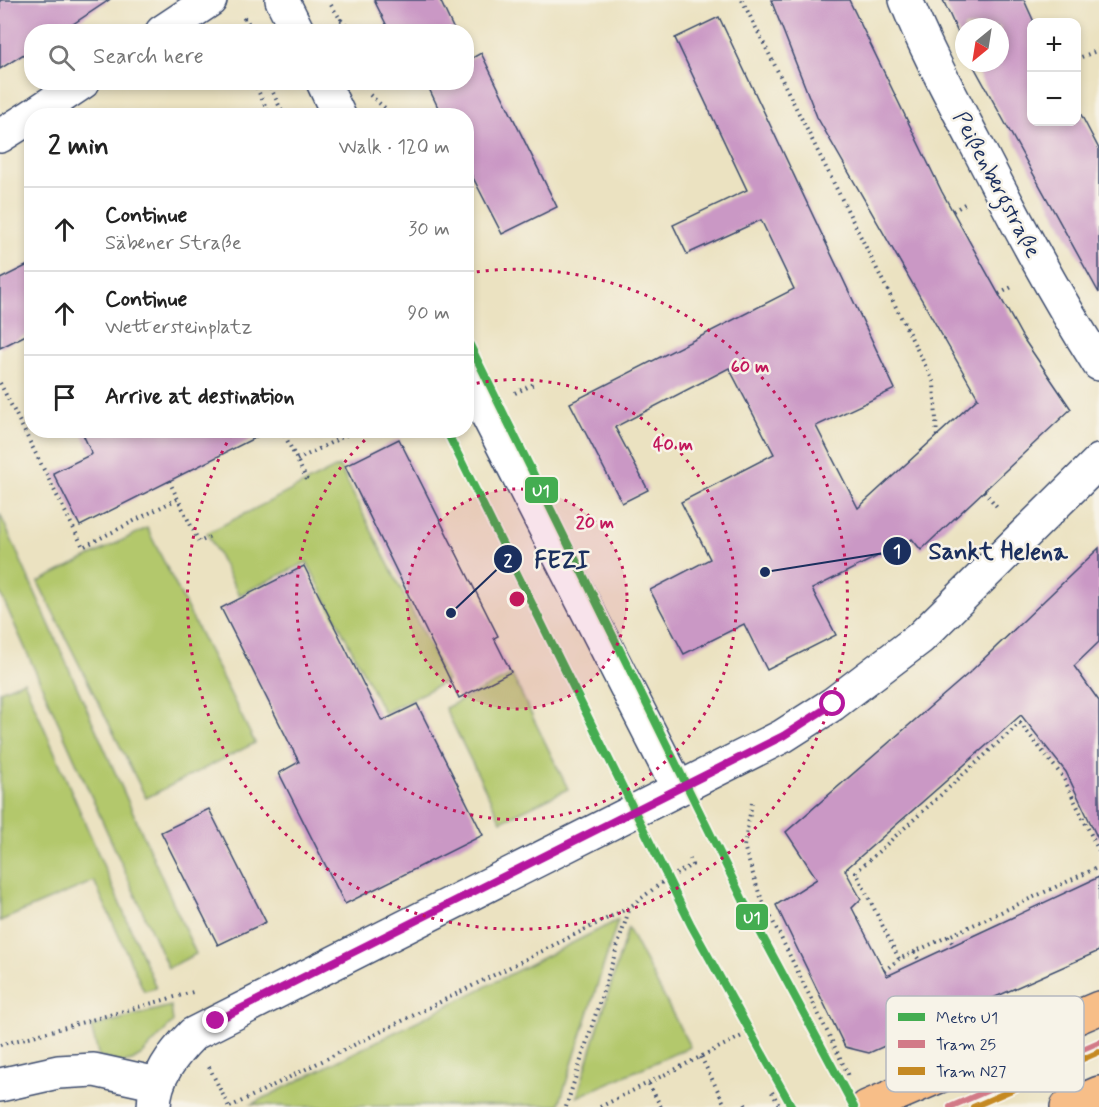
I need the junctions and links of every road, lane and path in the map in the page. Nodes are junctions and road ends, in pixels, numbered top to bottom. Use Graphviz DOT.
graph roads {
  1 [pos="210,0"];
  2 [pos="282,0"];
  3 [pos="742,0"];
  4 [pos="906,0"];
  5 [pos="332,5"];
  6 [pos="341,20"];
  7 [pos="174,24"];
  8 [pos="245,24"];
  9 [pos="249,24"];
  10 [pos="294,24"];
  11 [pos="341,24"];
  12 [pos="345,24"];
  13 [pos="1099,50"];
  14 [pos="1081,57"];
  15 [pos="71,90"];
  16 [pos="258,90"];
  17 [pos="271,90"];
  18 [pos="327,90"];
  19 [pos="364,90"];
  20 [pos="44,108"];
  21 [pos="266,108"];
  22 [pos="280,108"];
  23 [pos="335,108"];
  24 [pos="385,108"];
  25 [pos="24,121"];
  26 [pos="0,136"];
  27 [pos="1099,364"];
  28 [pos="0,383"];
  29 [pos="474,389"];
  30 [pos="24,431"];
  31 [pos="28,438"];
  32 [pos="286,438"];
  33 [pos="340,438"];
  34 [pos="937,438"];
  35 [pos="297,460"];
  36 [pos="1099,461"];
  37 [pos="169,481"];
  38 [pos="308,482"];
  39 [pos="984,490"];
  40 [pos="177,499"];
  41 [pos="998,508"];
  42 [pos="210,537"];
  43 [pos="678,788"];
  44 [pos="752,803"];
  45 [pos="1099,851"];
  46 [pos="690,859"];
  47 [pos="1099,867"];
  48 [pos="630,907"];
  49 [pos="948,936"];
  50 [pos="953,944"];
  51 [pos="914,952"];
  52 [pos="899,959"];
  53 [pos="919,960"];
  54 [pos="884,971"];
  55 [pos="1099,1008"];
  56 [pos="1084,1013"];
  57 [pos="744,1035"];
  58 [pos="701,1057"];
  59 [pos="208,1066"];
  60 [pos="886,1083"];
  61 [pos="649,1084"];
  62 [pos="0,1085"];
  63 [pos="772,1092"];
  64 [pos="859,1093"];
  65 [pos="1099,1093"];
  66 [pos="156,1095"];
  67 [pos="229,1107"];
  68 [pos="566,1107"];
  69 [pos="600,1107"];
  70 [pos="661,1107"];
  71 [pos="726,1107"];
  72 [pos="780,1107"];
  73 [pos="1067,1107"];
  1 -- 7 [label="street"];
  2 -- 10 [label="street"];
  3 -- 34 [label="path"];
  4 -- 27 [label="street, Peißenbergstraße"];
  5 -- 6 [label="path"];
  6 -- 11 [label="path"];
  6 -- 12 [label="path"];
  8 -- 9 [label="path"];
  13 -- 14 [label="path"];
  15 -- 20 [label="street"];
  16 -- 21 [label="path"];
  17 -- 22 [label="path"];
  18 -- 23 [label="street"];
  19 -- 24 [label="path"];
  25 -- 26 [label="street"];
  28 -- 30 [label="path"];
  29 -- 43 [label="street"];
  31 -- 40 [label="path"];
  32 -- 35 [label="path"];
  33 -- 35 [label="path"];
  35 -- 38 [label="path"];
  36 -- 43 [label="street"];
  37 -- 40 [label="path"];
  39 -- 41 [label="path"];
  40 -- 42 [label="path"];
  43 -- 66 [label="street"];
  44 -- 64 [label="path"];
  45 -- 52 [label="path"];
  46 -- 48 [label="path"];
  47 -- 49 [label="path"];
  48 -- 67 [label="path"];
  48 -- 68 [label="path"];
  49 -- 50 [label="path"];
  49 -- 51 [label="path"];
  51 -- 52 [label="path"];
  51 -- 53 [label="path"];
  52 -- 54 [label="path"];
  55 -- 56 [label="main road"];
  57 -- 58 [label="path"];
  58 -- 61 [label="path"];
  58 -- 71 [label="path"];
  59 -- 67 [label="path"];
  60 -- 64 [label="main road"];
  61 -- 69 [label="path"];
  61 -- 70 [label="path"];
  62 -- 66 [label="street"];
  63 -- 72 [label="path"];
  65 -- 73 [label="main road"];
}
